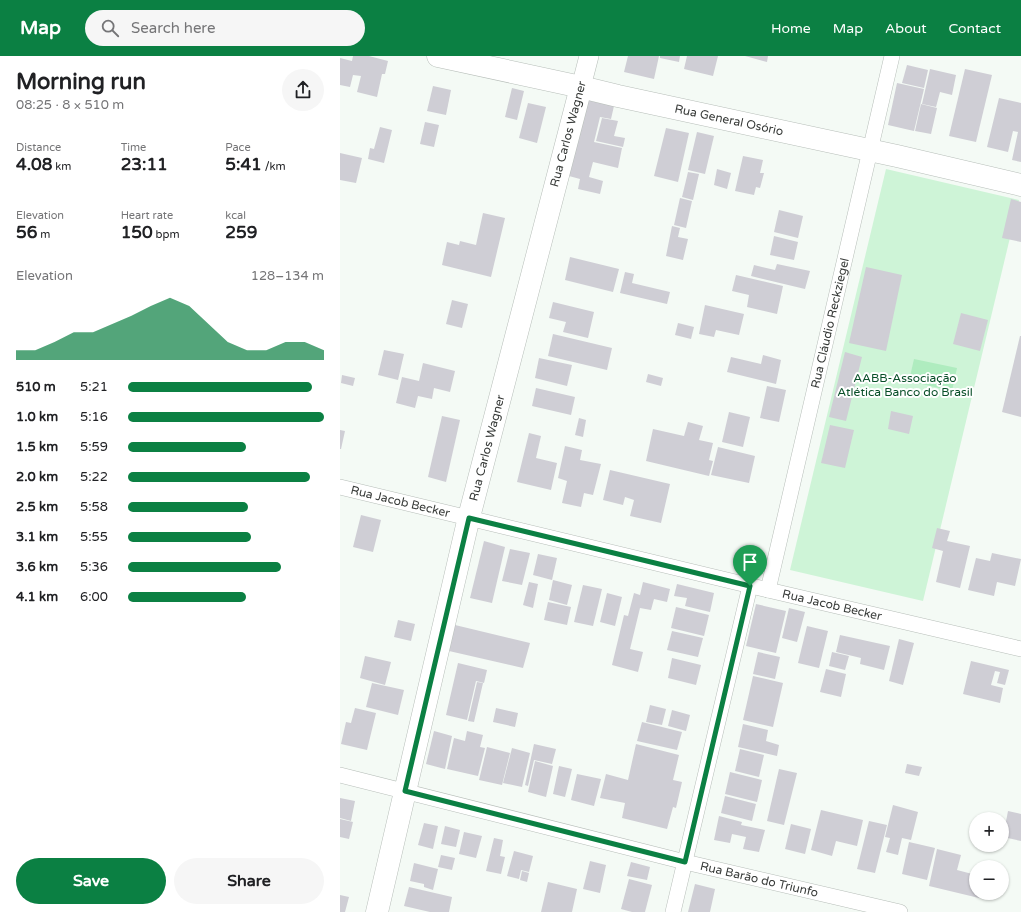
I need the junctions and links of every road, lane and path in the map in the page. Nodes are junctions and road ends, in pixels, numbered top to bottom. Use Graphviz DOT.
graph roads {
  1 [pos="438,56"];
  2 [pos="589,56"];
  3 [pos="892,56"];
  4 [pos="581,87"];
  5 [pos="870,150"];
  6 [pos="1021,185"];
  7 [pos="340,487"];
  8 [pos="469,518"];
  9 [pos="750,586"];
  10 [pos="768,590"];
  11 [pos="1021,649"];
  12 [pos="340,775"];
  13 [pos="405,791"];
  14 [pos="685,862"];
  15 [pos="377,912"];
  16 [pos="673,912"];
  17 [pos="900,912"];
  1 -- 4 [label="main road, Rua General Osório"];
  2 -- 4 [label="street, Rua Carlos Wagner"];
  3 -- 5 [label="street, Rua Cláudio Reckziegel"];
  4 -- 5 [label="main road, Rua General Osório"];
  4 -- 8 [label="main road, Rua Carlos Wagner"];
  5 -- 6 [label="main road, Rua General Osório"];
  5 -- 10 [label="street, Rua Cláudio Reckziegel"];
  7 -- 8 [label="street, Rua Jacob Becker"];
  8 -- 9 [label="street, Rua Jacob Becker"];
  8 -- 13 [label="main road, Rua Carlos Wagner"];
  9 -- 10 [label="street, Rua Jacob Becker"];
  9 -- 14 [label="street"];
  10 -- 11 [label="street, Rua Jacob Becker"];
  12 -- 13 [label="street, Rua Barão do Triunfo"];
  13 -- 14 [label="street, Rua Barão do Triunfo"];
  13 -- 15 [label="main road, Rua Carlos Wagner"];
  14 -- 16 [label="street"];
  14 -- 17 [label="street, Rua Barão do Triunfo"];
}
